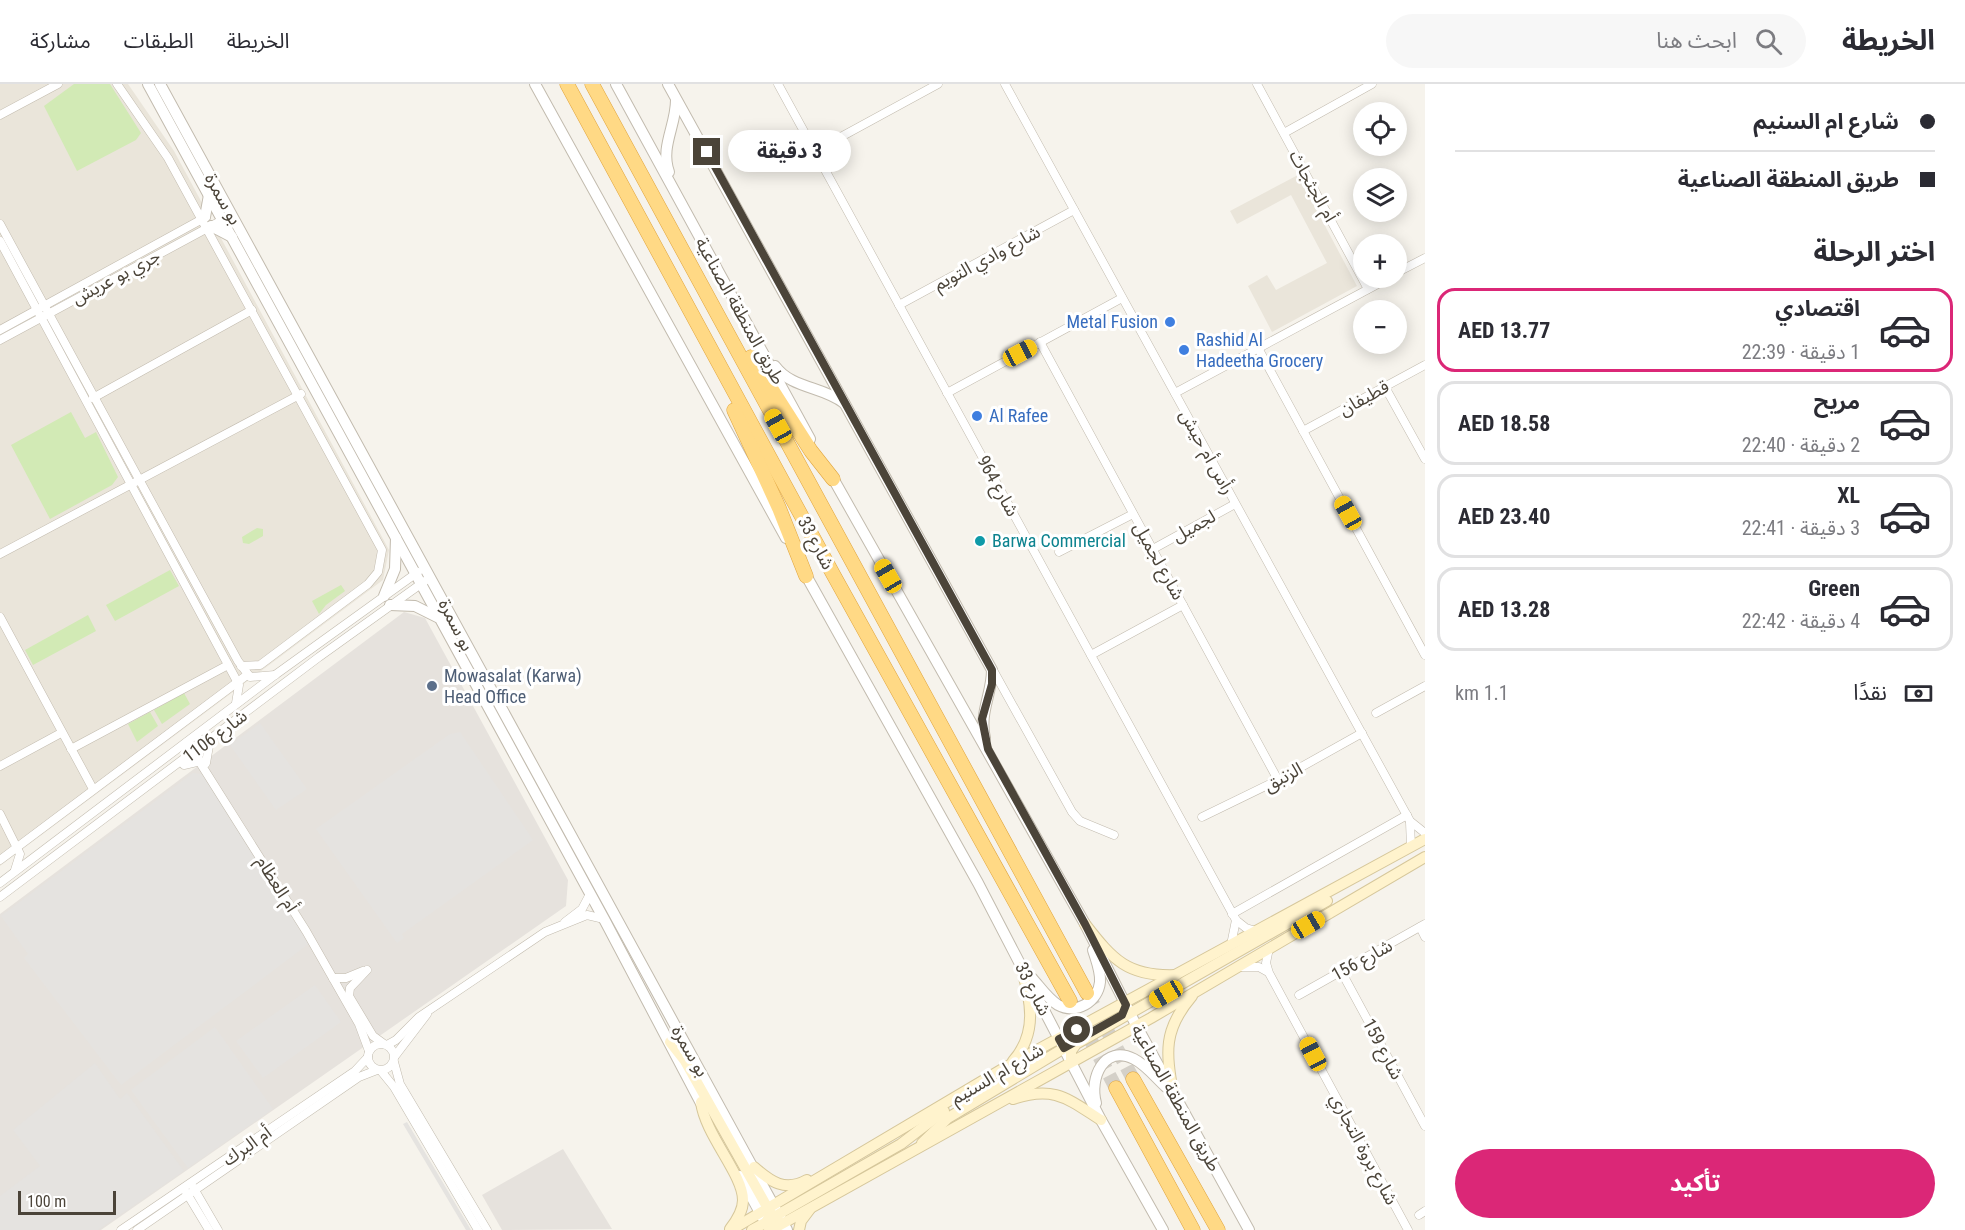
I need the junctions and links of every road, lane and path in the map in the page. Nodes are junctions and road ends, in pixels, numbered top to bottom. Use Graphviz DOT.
graph roads {
  1 [pos="58,84"];
  2 [pos="117,84"];
  3 [pos="148,84"];
  4 [pos="160,84"];
  5 [pos="535,84"];
  6 [pos="567,84"];
  7 [pos="592,84"];
  8 [pos="616,84"];
  9 [pos="668,84"];
  10 [pos="778,84"];
  11 [pos="938,84"];
  12 [pos="1005,84"];
  13 [pos="1257,84"];
  14 [pos="1372,84"];
  15 [pos="676,98"];
  16 [pos="0,115"];
  17 [pos="1284,133"];
  18 [pos="815,151"];
  19 [pos="209,195"];
  20 [pos="678,198"];
  21 [pos="1074,210"];
  22 [pos="225,213"];
  23 [pos="206,223"];
  24 [pos="0,224"];
  25 [pos="232,237"];
  26 [pos="0,241"];
  27 [pos="1425,258"];
  28 [pos="1407,267"];
  29 [pos="1368,289"];
  30 [pos="1122,298"];
  31 [pos="710,300"];
  32 [pos="899,305"];
  33 [pos="252,310"];
  34 [pos="43,312"];
  35 [pos="0,330"];
  36 [pos="0,340"];
  37 [pos="1040,342"];
  38 [pos="708,344"];
  39 [pos="758,344"];
  40 [pos="1258,348"];
  41 [pos="1425,365"];
  42 [pos="1385,387"];
  43 [pos="947,393"];
  44 [pos="1175,393"];
  45 [pos="301,394"];
  46 [pos="93,398"];
  47 [pos="847,405"];
  48 [pos="1303,431"];
  49 [pos="1425,459"];
  50 [pos="833,479"];
  51 [pos="134,482"];
  52 [pos="1235,504"];
  53 [pos="1133,514"];
  54 [pos="396,538"];
  55 [pos="1152,549"];
  56 [pos="1059,552"];
  57 [pos="0,554"];
  58 [pos="421,575"];
  59 [pos="806,576"];
  60 [pos="387,601"];
  61 [pos="1183,604"];
  62 [pos="0,617"];
  63 [pos="442,622"];
  64 [pos="1091,655"];
  65 [pos="1425,655"];
  66 [pos="228,665"];
  67 [pos="241,666"];
  68 [pos="992,670"];
  69 [pos="247,675"];
  70 [pos="275,675"];
  71 [pos="237,681"];
  72 [pos="1425,686"];
  73 [pos="235,705"];
  74 [pos="1376,712"];
  75 [pos="61,733"];
  76 [pos="1362,733"];
  77 [pos="189,740"];
  78 [pos="210,740"];
  79 [pos="71,749"];
  80 [pos="988,749"];
  81 [pos="197,750"];
  82 [pos="181,762"];
  83 [pos="203,762"];
  84 [pos="0,766"];
  85 [pos="1278,780"];
  86 [pos="93,789"];
  87 [pos="0,814"];
  88 [pos="1202,817"];
  89 [pos="1408,818"];
  90 [pos="1425,833"];
  91 [pos="1114,835"];
  92 [pos="1425,839"];
  93 [pos="18,846"];
  94 [pos="1411,847"];
  95 [pos="1425,856"];
  96 [pos="0,860"];
  97 [pos="13,873"];
  98 [pos="1353,880"];
  99 [pos="0,883"];
  100 [pos="590,894"];
  101 [pos="0,897"];
  102 [pos="1234,917"];
  103 [pos="604,919"];
  104 [pos="1085,924"];
  105 [pos="561,925"];
  106 [pos="1422,926"];
  107 [pos="1257,931"];
  108 [pos="1425,937"];
  109 [pos="1230,946"];
  110 [pos="1269,948"];
  111 [pos="1022,967"];
  112 [pos="1238,967"];
  113 [pos="1341,971"];
  114 [pos="1269,973"];
  115 [pos="1179,975"];
  116 [pos="333,978"];
  117 [pos="1198,990"];
  118 [pos="1087,993"];
  119 [pos="1299,995"];
  120 [pos="1070,1001"];
  121 [pos="1125,1003"];
  122 [pos="427,1014"];
  123 [pos="1130,1014"];
  124 [pos="1136,1025"];
  125 [pos="670,1042"];
  126 [pos="1061,1043"];
  127 [pos="385,1044"];
  128 [pos="368,1054"];
  129 [pos="394,1059"];
  130 [pos="1071,1061"];
  131 [pos="1006,1067"];
  132 [pos="379,1070"];
  133 [pos="1133,1079"];
  134 [pos="977,1084"];
  135 [pos="1116,1088"];
  136 [pos="1173,1094"];
  137 [pos="700,1102"];
  138 [pos="990,1106"];
  139 [pos="1101,1120"];
  140 [pos="1425,1126"];
  141 [pos="914,1152"];
  142 [pos="856,1157"];
  143 [pos="754,1167"];
  144 [pos="446,1168"];
  145 [pos="217,1172"];
  146 [pos="190,1189"];
  147 [pos="826,1198"];
  148 [pos="773,1221"];
  149 [pos="121,1230"];
  150 [pos="137,1230"];
  151 [pos="208,1230"];
  152 [pos="218,1230"];
  153 [pos="478,1230"];
  154 [pos="487,1230"];
  155 [pos="730,1230"];
  156 [pos="752,1230"];
  157 [pos="799,1230"];
  158 [pos="1163,1230"];
  159 [pos="1193,1230"];
  160 [pos="1218,1230"];
  161 [pos="1249,1230"];
  162 [pos="1408,1230"];
  1 -- 16 [label="street"];
  2 -- 23 [label="street"];
  3 -- 19 [label="street, بو سمرة"];
  4 -- 22 [label="street, بو سمرة"];
  5 -- 59 [label="street"];
  6 -- 38 [label="highway, شارع 33"];
  7 -- 31 [label="highway, شارع 33"];
  8 -- 20 [label="street, طريق المنطقة الصناعية"];
  9 -- 15 [label="street"];
  10 -- 18 [label="street, شارع 964"];
  11 -- 18 [label="street"];
  12 -- 21 [label="street, رأس أم حيش"];
  13 -- 17 [label="street, أم الجثجاث"];
  14 -- 17 [label="street"];
  15 -- 20 [label="street"];
  15 -- 47 [label="street"];
  17 -- 29 [label="street, أم الجثجاث"];
  18 -- 32 [label="street, شارع 964"];
  19 -- 22 [label="street, بو سمرة"];
  19 -- 23 [label="street"];
  20 -- 39 [label="street, طريق المنطقة الصناعية"];
  21 -- 30 [label="street, رأس أم حيش"];
  21 -- 32 [label="street, شارع وادي التويم"];
  22 -- 23 [label="street, جري بو عريش"];
  22 -- 25 [label="street, بو سمرة"];
  22 -- 58 [label="street, بو سمرة"];
  23 -- 25 [label="street"];
  23 -- 33 [label="street"];
  23 -- 34 [label="street, جري بو عريش"];
  24 -- 34 [label="street"];
  25 -- 54 [label="street, بو سمرة"];
  26 -- 34 [label="street"];
  27 -- 28 [label="street"];
  29 -- 40 [label="street"];
  30 -- 37 [label="street"];
  30 -- 44 [label="street, رأس أم حيش"];
  31 -- 50 [label="highway"];
  31 -- 118 [label="highway, شارع 33"];
  32 -- 43 [label="street, شارع 964"];
  33 -- 45 [label="street"];
  33 -- 46 [label="street"];
  34 -- 35 [label="street, جري بو عريش"];
  34 -- 36 [label="street, جري بو عريش"];
  34 -- 46 [label="street"];
  34 -- 51 [label="street"];
  37 -- 43 [label="street"];
  37 -- 53 [label="street, شارع لجميل"];
  38 -- 59 [label="highway"];
  38 -- 120 [label="highway, شارع 33"];
  39 -- 47 [label="street"];
  39 -- 50 [label="street, طريق المنطقة الصناعية"];
  40 -- 44 [label="street"];
  40 -- 48 [label="street"];
  41 -- 42 [label="street, قطيفان"];
  42 -- 48 [label="street, قطيفان"];
  42 -- 49 [label="street"];
  43 -- 64 [label="street, شارع 964"];
  44 -- 52 [label="street, رأس أم حيش"];
  45 -- 51 [label="street"];
  45 -- 67 [label="street"];
  46 -- 51 [label="street"];
  47 -- 68 [label="street"];
  48 -- 65 [label="street"];
  50 -- 80 [label="street, طريق المنطقة الصناعية"];
  51 -- 57 [label="street"];
  51 -- 66 [label="street"];
  51 -- 67 [label="street"];
  52 -- 55 [label="street, لجميل"];
  52 -- 76 [label="street, رأس أم حيش"];
  53 -- 55 [label="street, شارع لجميل"];
  53 -- 56 [label="street"];
  54 -- 58 [label="street, بو سمرة"];
  54 -- 60 [label="street"];
  55 -- 61 [label="street, شارع لجميل"];
  58 -- 60 [label="street, شارع 1106"];
  58 -- 63 [label="street, بو سمرة"];
  58 -- 143 [label="street, بو سمرة"];
  59 -- 111 [label="street, شارع 33"];
  60 -- 63 [label="street"];
  60 -- 70 [label="street, شارع 1106"];
  60 -- 78 [label="street, شارع 1106"];
  61 -- 64 [label="street"];
  61 -- 85 [label="street, شارع لجميل"];
  62 -- 75 [label="street"];
  63 -- 100 [label="street, بو سمرة"];
  64 -- 102 [label="street, شارع 964"];
  66 -- 71 [label="street"];
  66 -- 79 [label="street"];
  67 -- 69 [label="street"];
  68 -- 80 [label="street"];
  68 -- 91 [label="street"];
  69 -- 70 [label="street"];
  69 -- 71 [label="street"];
  70 -- 73 [label="street, شارع 1106"];
  71 -- 73 [label="street"];
  71 -- 86 [label="street"];
  72 -- 74 [label="street"];
  73 -- 77 [label="street, شارع 1106"];
  75 -- 79 [label="street"];
  75 -- 84 [label="street"];
  76 -- 85 [label="street, الزنبق"];
  76 -- 89 [label="street, رأس أم حيش"];
  77 -- 81 [label="street, أم العظام"];
  77 -- 97 [label="street, شارع 1106"];
  78 -- 81 [label="street, شارع 1106"];
  78 -- 83 [label="street"];
  79 -- 86 [label="street"];
  80 -- 104 [label="street, طريق المنطقة الصناعية"];
  81 -- 82 [label="street, شارع 1106"];
  81 -- 83 [label="street, أم العظام"];
  82 -- 83 [label="street"];
  82 -- 101 [label="street, شارع 1106"];
  83 -- 116 [label="street, أم العظام"];
  85 -- 88 [label="street, الزنبق"];
  86 -- 93 [label="street"];
  87 -- 93 [label="street"];
  89 -- 90 [label="street, رأس أم حيش"];
  89 -- 94 [label="street, رأس أم حيش"];
  89 -- 102 [label="street"];
  92 -- 94 [label="main road, شارع ام السنيم"];
  93 -- 96 [label="street"];
  93 -- 97 [label="street"];
  94 -- 98 [label="main road, شارع ام السنيم"];
  95 -- 110 [label="main road, شارع ام السنيم"];
  97 -- 99 [label="street, شارع 1106"];
  98 -- 107 [label="main road, شارع ام السنيم"];
  98 -- 123 [label="main road"];
  100 -- 103 [label="street, بو سمرة"];
  100 -- 105 [label="street"];
  102 -- 107 [label="street"];
  102 -- 109 [label="street"];
  103 -- 105 [label="street"];
  103 -- 125 [label="street, بو سمرة"];
  104 -- 111 [label="street"];
  104 -- 115 [label="main road"];
  104 -- 121 [label="street, طريق المنطقة الصناعية"];
  105 -- 122 [label="street"];
  106 -- 108 [label="street"];
  106 -- 113 [label="street, شارع 156"];
  107 -- 109 [label="main road, شارع ام السنيم"];
  109 -- 115 [label="main road, شارع ام السنيم"];
  110 -- 112 [label="main road, شارع ام السنيم"];
  110 -- 114 [label="street, شارع بروة التجاري"];
  111 -- 126 [label="street, شارع 33"];
  111 -- 131 [label="main road"];
  112 -- 114 [label="street"];
  112 -- 117 [label="main road, شارع ام السنيم"];
  113 -- 119 [label="street, شارع 156"];
  113 -- 140 [label="street, شارع 159"];
  114 -- 162 [label="street, شارع بروة التجاري"];
  115 -- 121 [label="main road, شارع ام السنيم"];
  116 -- 127 [label="street"];
  116 -- 128 [label="street, أم العظام"];
  117 -- 124 [label="main road, شارع ام السنيم"];
  117 -- 136 [label="main road"];
  121 -- 123 [label="street, طريق المنطقة الصناعية"];
  121 -- 126 [label="main road, شارع ام السنيم"];
  122 -- 127 [label="street"];
  122 -- 129 [label="street"];
  123 -- 124 [label="street, طريق المنطقة الصناعية"];
  123 -- 130 [label="main road"];
  124 -- 130 [label="main road, شارع ام السنيم"];
  124 -- 136 [label="street, طريق المنطقة الصناعية"];
  125 -- 137 [label="street, بو سمرة"];
  125 -- 148 [label="main road"];
  126 -- 130 [label="street, شارع 33"];
  126 -- 131 [label="main road, شارع ام السنيم"];
  126 -- 141 [label="main road"];
  127 -- 128 [label="street"];
  127 -- 129 [label="street"];
  128 -- 132 [label="street"];
  128 -- 145 [label="street, أم البرك"];
  129 -- 132 [label="street"];
  129 -- 144 [label="street"];
  130 -- 138 [label="main road, شارع ام السنيم"];
  130 -- 139 [label="street, شارع 33"];
  131 -- 134 [label="main road, شارع ام السنيم"];
  132 -- 144 [label="street"];
  132 -- 145 [label="street, أم البرك"];
  133 -- 160 [label="highway, طريق المنطقة الصناعية"];
  134 -- 142 [label="main road, شارع ام السنيم"];
  134 -- 148 [label="main road"];
  135 -- 159 [label="highway"];
  136 -- 139 [label="street"];
  136 -- 161 [label="street, طريق المنطقة الصناعية"];
  137 -- 148 [label="street, بو سمرة"];
  137 -- 155 [label="main road"];
  138 -- 139 [label="main road"];
  138 -- 141 [label="main road, شارع ام السنيم"];
  139 -- 158 [label="street"];
  141 -- 147 [label="main road, شارع ام السنيم"];
  142 -- 143 [label="main road"];
  142 -- 148 [label="main road, شارع ام السنيم"];
  143 -- 148 [label="street, بو سمرة"];
  144 -- 153 [label="street"];
  144 -- 154 [label="street"];
  145 -- 146 [label="street, أم البرك"];
  146 -- 149 [label="street, أم البرك"];
  146 -- 150 [label="street, أم البرك"];
  146 -- 151 [label="street"];
  146 -- 152 [label="street"];
  147 -- 148 [label="main road, شارع ام السنيم"];
  147 -- 157 [label="main road"];
  148 -- 155 [label="main road, شارع ام السنيم"];
  148 -- 156 [label="main road"];
}
